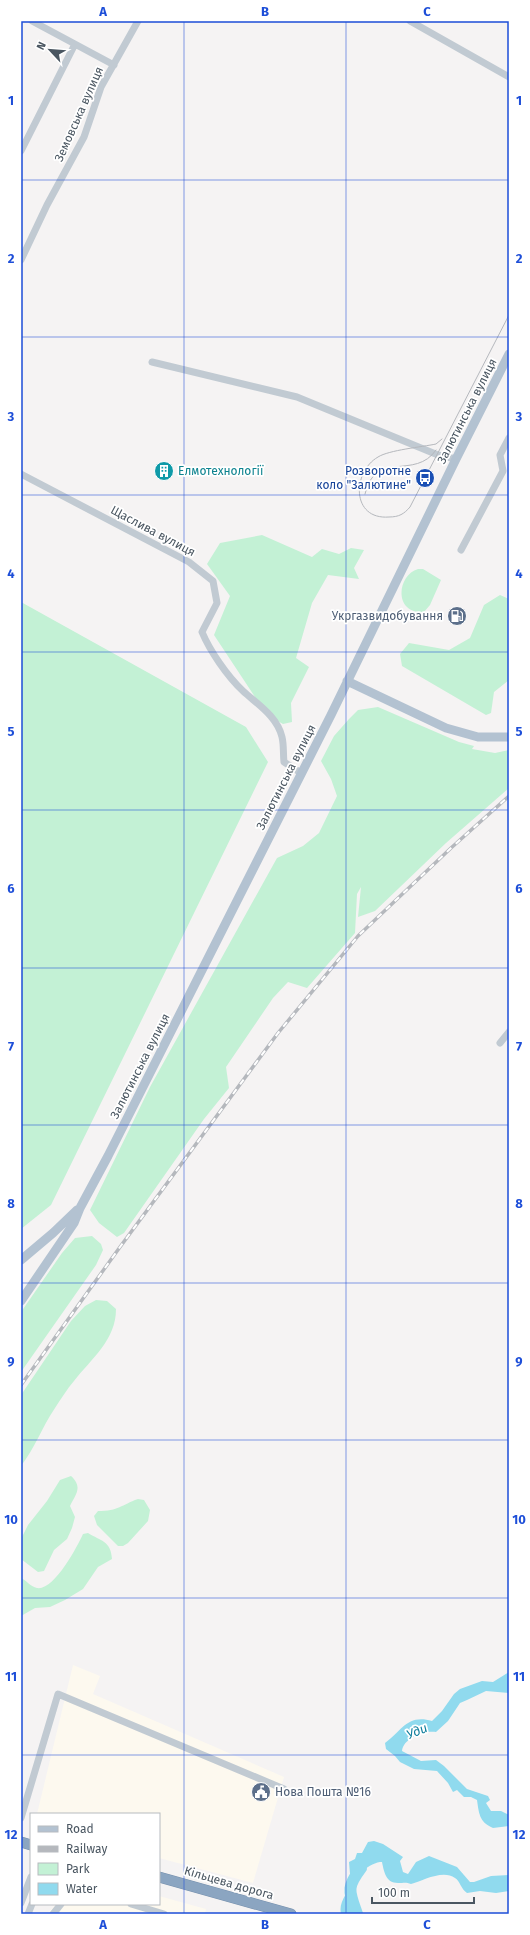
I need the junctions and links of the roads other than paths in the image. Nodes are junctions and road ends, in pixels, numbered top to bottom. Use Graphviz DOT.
graph roads {
  1 [pos="32,21"];
  2 [pos="138,21"];
  3 [pos="410,21"];
  4 [pos="75,44"];
  5 [pos="114,65"];
  6 [pos="509,77"];
  7 [pos="21,151"];
  8 [pos="21,260"];
  9 [pos="509,354"];
  10 [pos="152,362"];
  11 [pos="509,438"];
  12 [pos="456,459"];
  13 [pos="21,474"];
  14 [pos="461,550"];
  15 [pos="347,681"];
  16 [pos="509,737"];
  17 [pos="301,773"];
  18 [pos="509,1032"];
  19 [pos="500,1043"];
  20 [pos="80,1208"];
  21 [pos="21,1260"];
  22 [pos="21,1301"];
  23 [pos="284,1789"];
  24 [pos="21,1818"];
  25 [pos="160,1877"];
  26 [pos="30,1880"];
  27 [pos="21,1904"];
  28 [pos="60,1905"];
  29 [pos="135,1905"];
  30 [pos="53,1914"];
  31 [pos="164,1914"];
  32 [pos="291,1914"];
  1 -- 4 [label="street"];
  2 -- 5 [label="street, Земовська вулиця"];
  3 -- 6 [label="street"];
  4 -- 5 [label="street"];
  4 -- 7 [label="street"];
  5 -- 8 [label="street, Земовська вулиця"];
  9 -- 12 [label="main road, Залютинська вулиця"];
  10 -- 12 [label="street"];
  11 -- 14 [label="street"];
  12 -- 15 [label="main road, Залютинська вулиця"];
  13 -- 17 [label="street, Щаслива вулиця"];
  15 -- 16 [label="main road"];
  15 -- 17 [label="main road, Залютинська вулиця"];
  17 -- 20 [label="main road, Залютинська вулиця"];
  18 -- 19 [label="street"];
  20 -- 21 [label="main road"];
  20 -- 22 [label="main road"];
  23 -- 24 [label="street"];
  25 -- 32 [label="highway, Кільцева дорога"];
  26 -- 27 [label="street"];
  28 -- 30 [label="street"];
  29 -- 31 [label="street"];
}
